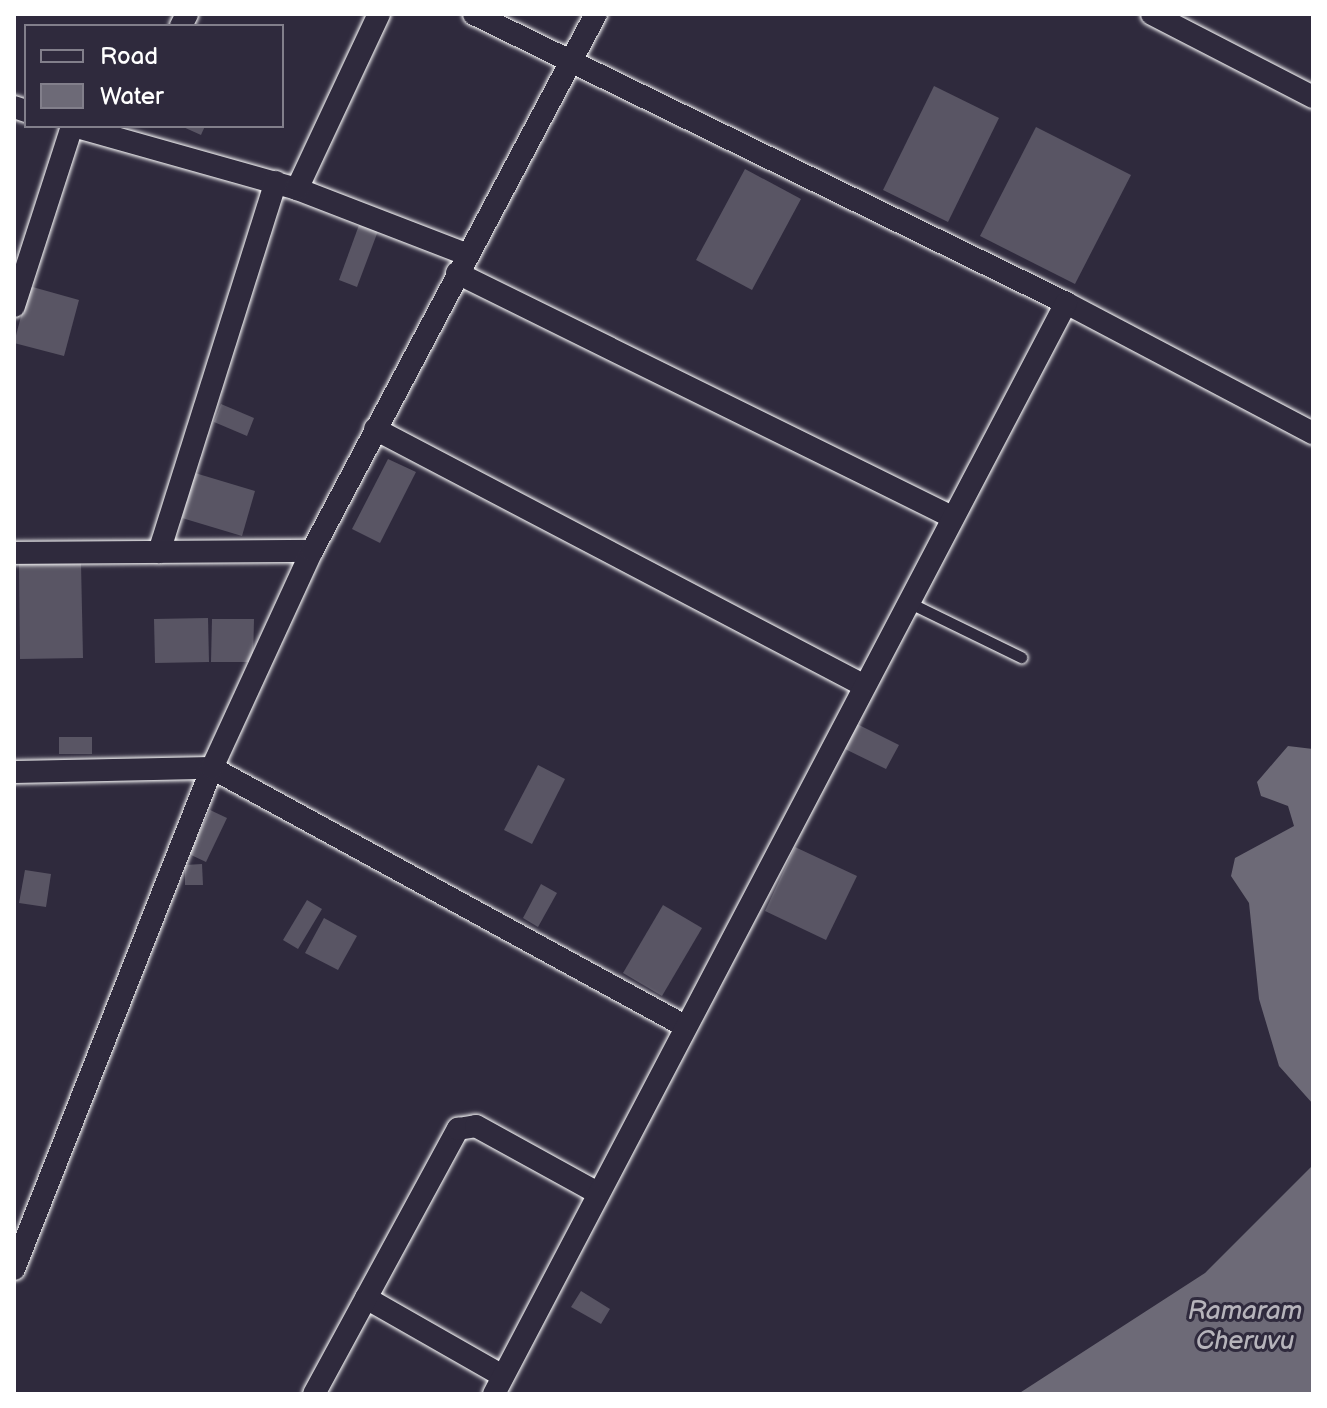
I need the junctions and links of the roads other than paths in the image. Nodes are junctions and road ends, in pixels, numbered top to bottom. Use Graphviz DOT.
graph roads {
  1 [pos="379,14"];
  2 [pos="474,14"];
  3 [pos="596,14"];
  4 [pos="1152,14"];
  5 [pos="571,63"];
  6 [pos="1313,97"];
  7 [pos="71,128"];
  8 [pos="86,128"];
  9 [pos="126,134"];
  10 [pos="287,186"];
  11 [pos="463,264"];
  12 [pos="1066,303"];
  13 [pos="14,306"];
  14 [pos="375,429"];
  15 [pos="1313,433"];
  16 [pos="952,517"];
  17 [pos="312,551"];
  18 [pos="159,552"];
  19 [pos="14,553"];
  20 [pos="907,602"];
  21 [pos="1021,657"];
  22 [pos="863,685"];
  23 [pos="212,768"];
  24 [pos="14,772"];
  25 [pos="683,1025"];
  26 [pos="594,1191"];
  27 [pos="14,1269"];
  28 [pos="366,1298"];
  29 [pos="497,1385"];
  30 [pos="314,1394"];
  1 -- 10 [label="street"];
  2 -- 5 [label="street"];
  3 -- 5 [label="street"];
  4 -- 6 [label="street"];
  5 -- 11 [label="street"];
  5 -- 12 [label="street"];
  7 -- 13 [label="street"];
  8 -- 9 [label="street"];
  9 -- 10 [label="street"];
  10 -- 11 [label="street"];
  10 -- 18 [label="street"];
  11 -- 14 [label="street"];
  11 -- 16 [label="street"];
  12 -- 15 [label="street"];
  12 -- 16 [label="street"];
  14 -- 17 [label="street"];
  14 -- 22 [label="street"];
  16 -- 20 [label="street"];
  17 -- 18 [label="street"];
  17 -- 23 [label="street"];
  18 -- 19 [label="street"];
  20 -- 21 [label="lane"];
  20 -- 22 [label="street"];
  22 -- 25 [label="street"];
  23 -- 24 [label="street"];
  23 -- 25 [label="street"];
  23 -- 27 [label="street"];
  25 -- 26 [label="street"];
  26 -- 28 [label="street"];
  26 -- 29 [label="street"];
  28 -- 29 [label="street"];
  28 -- 30 [label="street"];
}
